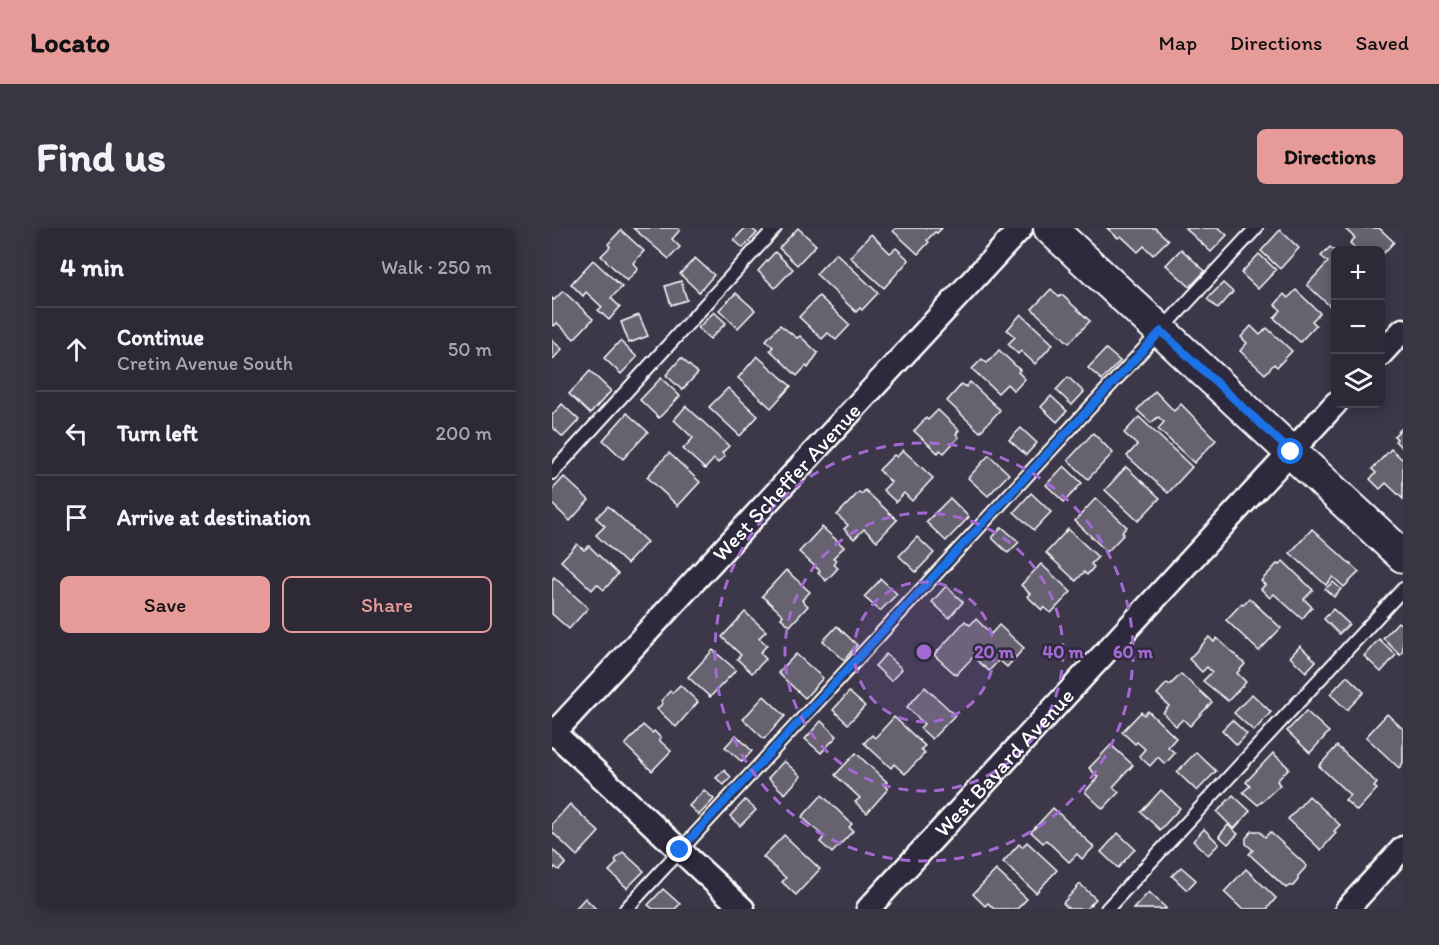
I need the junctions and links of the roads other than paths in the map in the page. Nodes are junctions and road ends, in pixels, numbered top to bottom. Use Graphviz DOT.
graph roads {
  1 [pos="775,228"];
  2 [pos="1021,228"];
  3 [pos="1050,228"];
  4 [pos="1256,228"];
  5 [pos="1403,330"];
  6 [pos="1161,331"];
  7 [pos="1381,354"];
  8 [pos="1331,407"];
  9 [pos="1291,452"];
  10 [pos="552,472"];
  11 [pos="1403,556"];
  12 [pos="1403,589"];
  13 [pos="553,733"];
  14 [pos="1403,848"];
  15 [pos="680,850"];
  16 [pos="626,909"];
  17 [pos="743,909"];
  18 [pos="868,909"];
  19 [pos="1107,909"];
  20 [pos="1347,909"];
  1 -- 10 [label="lane"];
  2 -- 13 [label="street, West Scheffer Avenue"];
  3 -- 6 [label="main road"];
  4 -- 6 [label="lane"];
  5 -- 7 [label="street"];
  6 -- 9 [label="main road"];
  6 -- 15 [label="lane"];
  8 -- 9 [label="street, West Bayard Avenue"];
  9 -- 11 [label="main road"];
  9 -- 18 [label="street, West Bayard Avenue"];
  12 -- 19 [label="lane"];
  13 -- 15 [label="street"];
  14 -- 20 [label="street"];
  15 -- 16 [label="lane"];
  15 -- 17 [label="street"];
}
